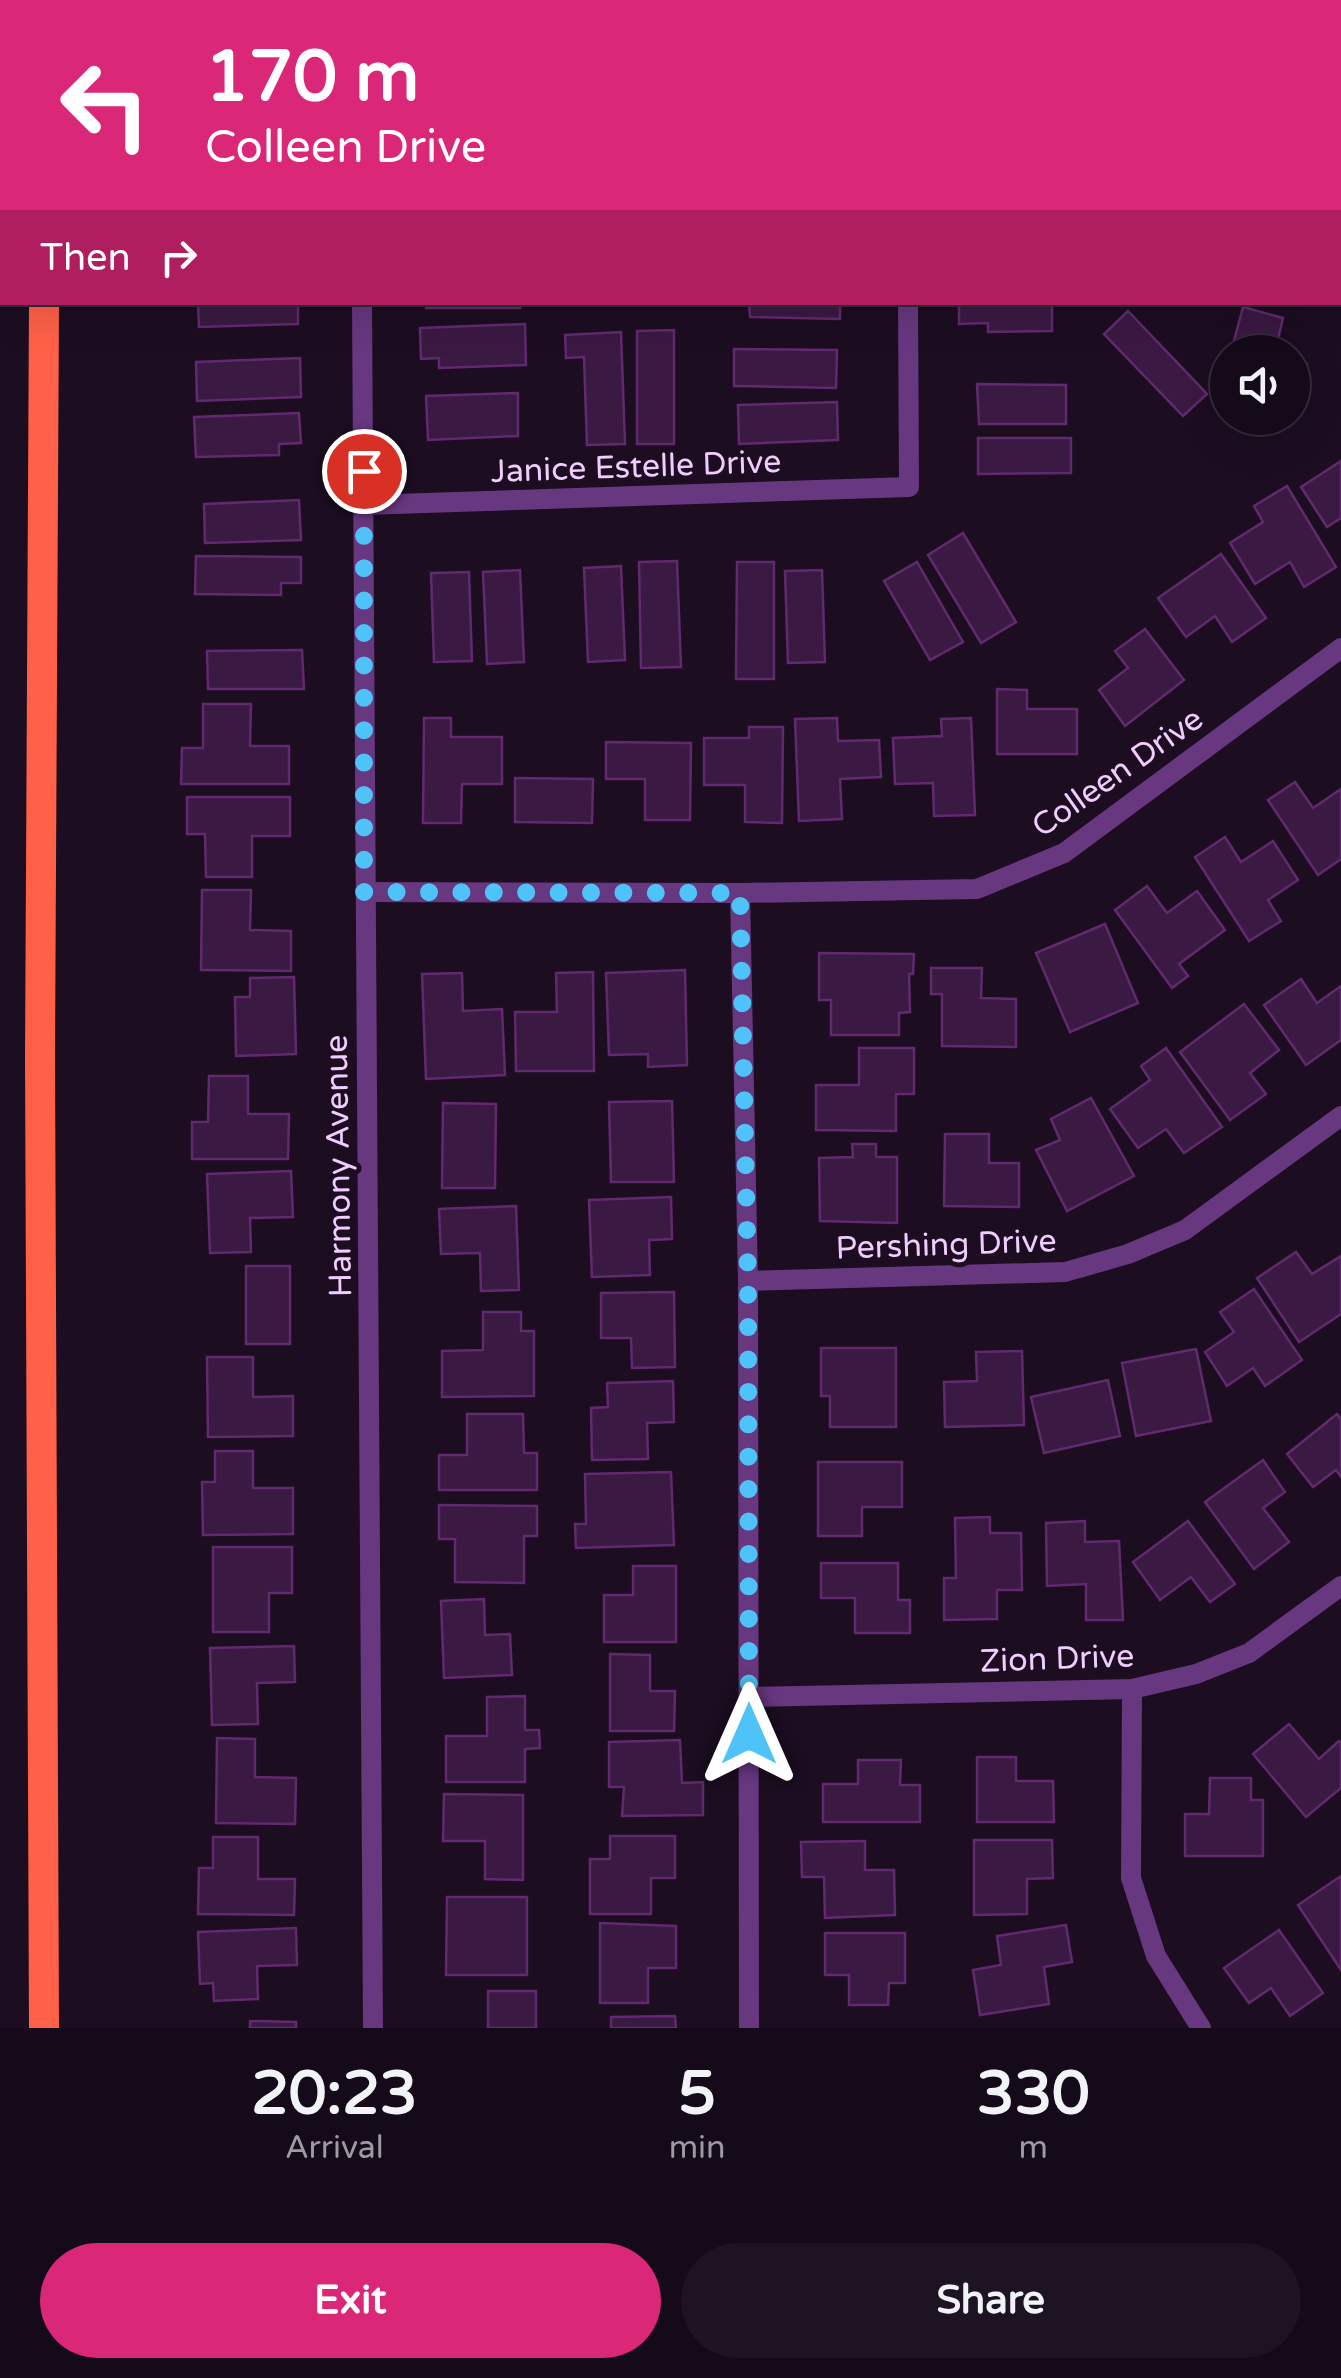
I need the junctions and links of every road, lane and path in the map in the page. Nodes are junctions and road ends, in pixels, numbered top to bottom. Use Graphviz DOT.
graph roads {
  1 [pos="44,305"];
  2 [pos="362,305"];
  3 [pos="908,305"];
  4 [pos="364,504"];
  5 [pos="1341,648"];
  6 [pos="364,892"];
  7 [pos="740,893"];
  8 [pos="1341,1116"];
  9 [pos="748,1281"];
  10 [pos="1341,1586"];
  11 [pos="1132,1689"];
  12 [pos="749,1697"];
  13 [pos="46,2028"];
  14 [pos="373,2028"];
  15 [pos="750,2028"];
  16 [pos="1201,2028"];
  1 -- 13 [label="highway"];
  2 -- 4 [label="street, Harmony Avenue"];
  3 -- 4 [label="street, Janice Estelle Drive"];
  4 -- 6 [label="street, Harmony Avenue"];
  5 -- 7 [label="street, Colleen Drive"];
  6 -- 7 [label="street, Colleen Drive"];
  6 -- 14 [label="street, Harmony Avenue"];
  7 -- 9 [label="street"];
  8 -- 9 [label="street, Pershing Drive"];
  9 -- 12 [label="street"];
  10 -- 11 [label="street, Zion Drive"];
  11 -- 12 [label="street, Zion Drive"];
  11 -- 16 [label="street"];
  12 -- 15 [label="street"];
}
